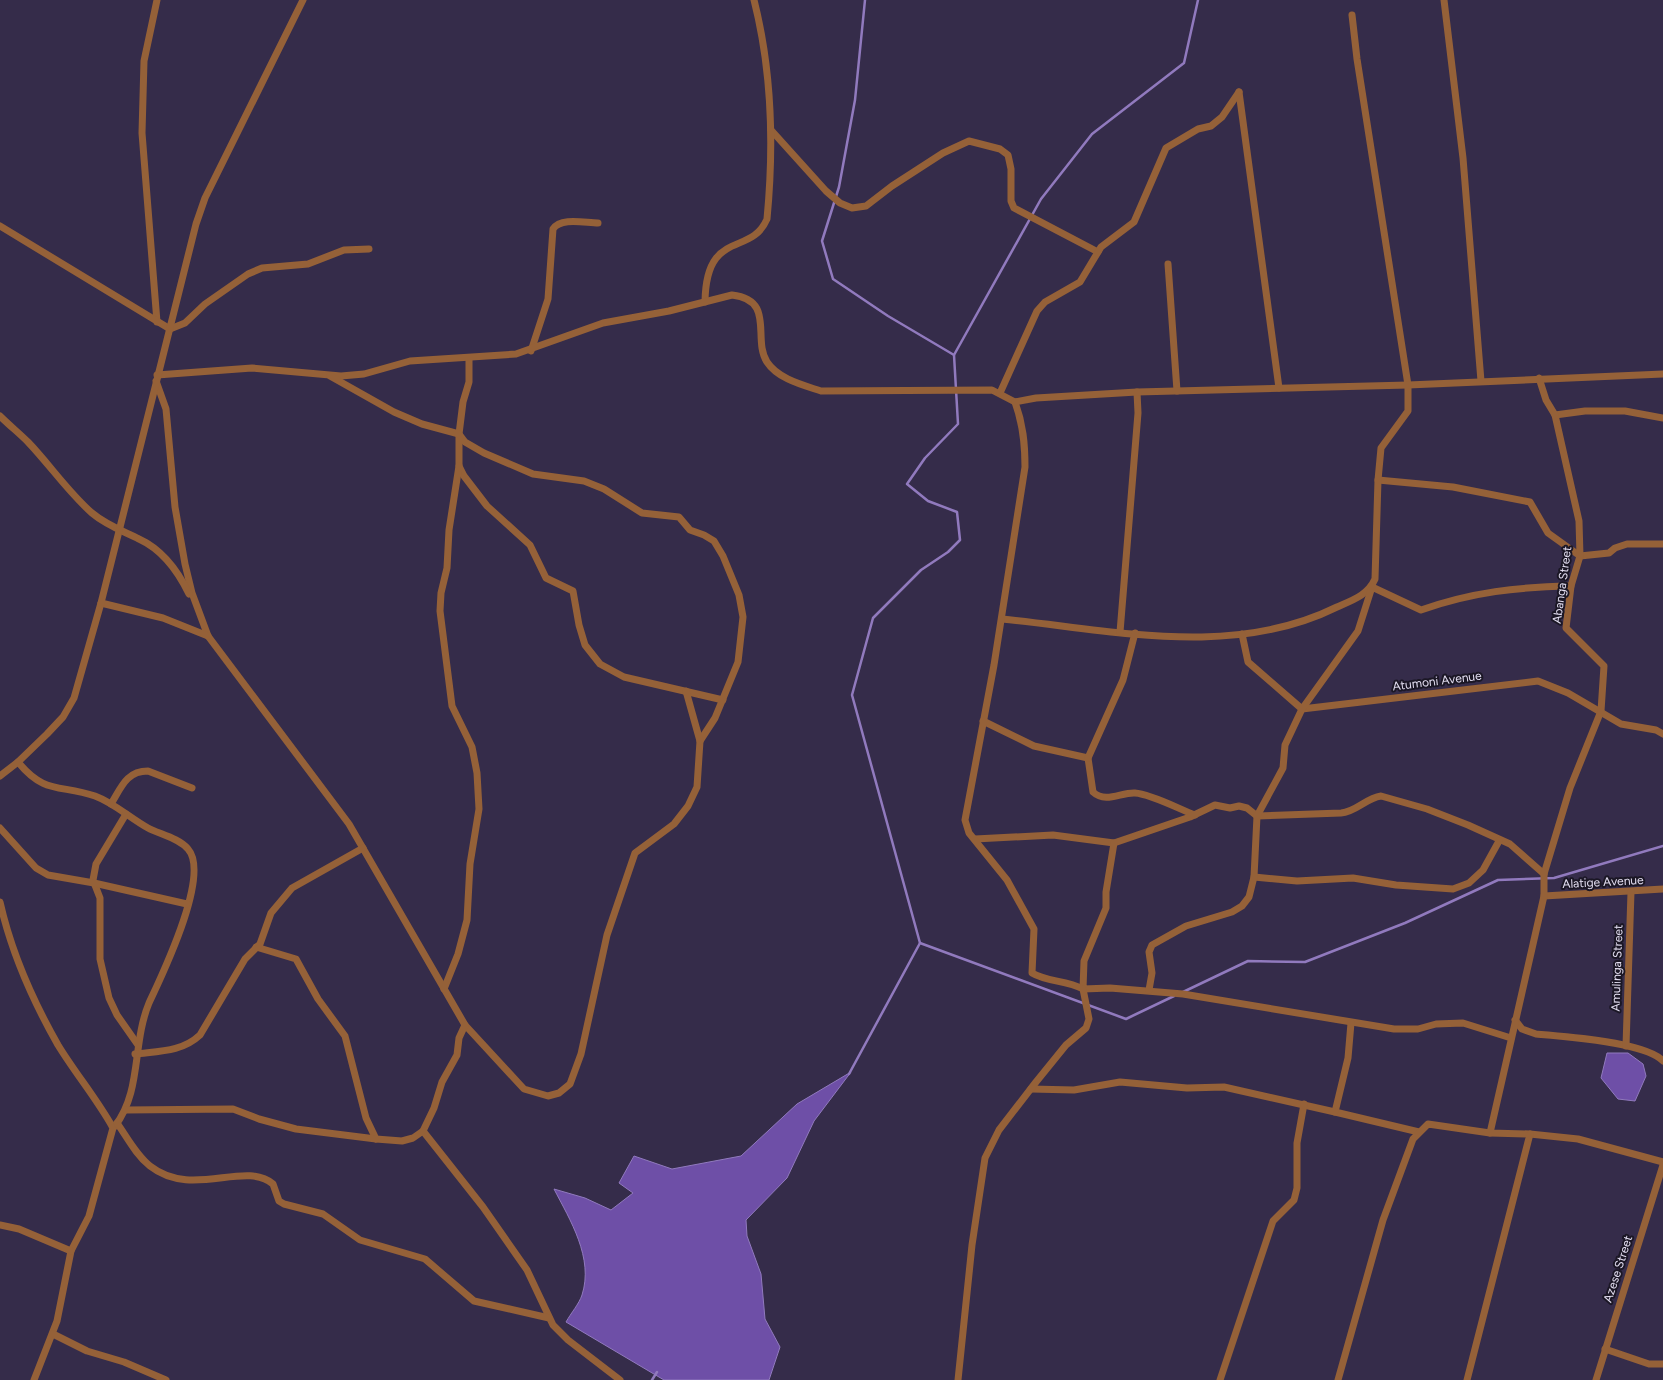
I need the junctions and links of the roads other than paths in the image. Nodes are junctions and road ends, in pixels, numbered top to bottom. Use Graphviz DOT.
graph roads {
  1 [pos="157,0"];
  2 [pos="303,0"];
  3 [pos="754,0"];
  4 [pos="1444,0"];
  5 [pos="1352,15"];
  6 [pos="770,130"];
  7 [pos="598,223"];
  8 [pos="0,226"];
  9 [pos="369,249"];
  10 [pos="1098,252"];
  11 [pos="1168,264"];
  12 [pos="705,302"];
  13 [pos="157,322"];
  14 [pos="170,329"];
  15 [pos="531,351"];
  16 [pos="469,358"];
  17 [pos="1663,374"];
  18 [pos="330,376"];
  19 [pos="156,378"];
  20 [pos="1539,378"];
  21 [pos="1481,381"];
  22 [pos="1408,385"];
  23 [pos="1279,388"];
  24 [pos="1177,391"];
  25 [pos="1137,392"];
  26 [pos="1000,393"];
  27 [pos="1015,402"];
  28 [pos="1555,415"];
  29 [pos="0,416"];
  30 [pos="1663,418"];
  31 [pos="459,434"];
  32 [pos="459,466"];
  33 [pos="1378,480"];
  34 [pos="118,530"];
  35 [pos="1663,544"];
  36 [pos="1580,556"];
  37 [pos="1571,586"];
  38 [pos="1372,587"];
  39 [pos="101,603"];
  40 [pos="199,615"];
  41 [pos="1002,619"];
  42 [pos="1120,632"];
  43 [pos="1135,633"];
  44 [pos="1242,634"];
  45 [pos="208,636"];
  46 [pos="686,691"];
  47 [pos="723,700"];
  48 [pos="1302,708"];
  49 [pos="1601,711"];
  50 [pos="983,720"];
  51 [pos="1663,734"];
  52 [pos="700,741"];
  53 [pos="1088,758"];
  54 [pos="18,762"];
  55 [pos="0,776"];
  56 [pos="192,788"];
  57 [pos="110,804"];
  58 [pos="126,814"];
  59 [pos="1195,815"];
  60 [pos="1257,816"];
  61 [pos="0,828"];
  62 [pos="975,839"];
  63 [pos="1499,841"];
  64 [pos="1114,843"];
  65 [pos="363,848"];
  66 [pos="1544,874"];
  67 [pos="1254,877"];
  68 [pos="94,883"];
  69 [pos="1663,889"];
  70 [pos="1631,892"];
  71 [pos="1544,896"];
  72 [pos="0,902"];
  73 [pos="187,904"];
  74 [pos="256,947"];
  75 [pos="444,989"];
  76 [pos="1083,989"];
  77 [pos="1149,990"];
  78 [pos="1515,1020"];
  79 [pos="1351,1023"];
  80 [pos="465,1025"];
  81 [pos="1512,1038"];
  82 [pos="138,1045"];
  83 [pos="1626,1046"];
  84 [pos="136,1054"];
  85 [pos="1663,1061"];
  86 [pos="1031,1089"];
  87 [pos="1304,1104"];
  88 [pos="126,1110"];
  89 [pos="1335,1112"];
  90 [pos="115,1126"];
  91 [pos="423,1131"];
  92 [pos="1419,1132"];
  93 [pos="1490,1133"];
  94 [pos="1530,1134"];
  95 [pos="376,1139"];
  96 [pos="1663,1164"];
  97 [pos="0,1225"];
  98 [pos="71,1251"];
  99 [pos="549,1318"];
  100 [pos="52,1334"];
  101 [pos="1605,1349"];
  102 [pos="1663,1364"];
  103 [pos="34,1380"];
  104 [pos="166,1380"];
  105 [pos="620,1380"];
  106 [pos="958,1380"];
  107 [pos="1220,1380"];
  108 [pos="1338,1380"];
  109 [pos="1467,1380"];
  110 [pos="1596,1380"];
  1 -- 13 [label="street"];
  2 -- 14 [label="street"];
  3 -- 6 [label="street"];
  4 -- 21 [label="street"];
  5 -- 22 [label="street"];
  6 -- 10 [label="street"];
  6 -- 12 [label="street"];
  7 -- 15 [label="street"];
  8 -- 13 [label="street"];
  9 -- 14 [label="street"];
  10 -- 23 [label="street"];
  10 -- 26 [label="street"];
  11 -- 24 [label="street"];
  12 -- 15 [label="street"];
  12 -- 26 [label="street"];
  13 -- 14 [label="street"];
  14 -- 19 [label="street"];
  15 -- 16 [label="street"];
  16 -- 18 [label="street"];
  16 -- 31 [label="street"];
  17 -- 20 [label="street"];
  18 -- 19 [label="street"];
  18 -- 31 [label="street"];
  19 -- 34 [label="street"];
  19 -- 40 [label="street"];
  20 -- 21 [label="street"];
  20 -- 28 [label="street, Abanga Street"];
  21 -- 22 [label="street"];
  22 -- 23 [label="street"];
  22 -- 33 [label="street"];
  23 -- 24 [label="street"];
  24 -- 25 [label="street"];
  25 -- 27 [label="street"];
  25 -- 42 [label="street"];
  26 -- 27 [label="street"];
  27 -- 41 [label="street"];
  28 -- 30 [label="street"];
  28 -- 36 [label="street, Abanga Street"];
  29 -- 34 [label="street"];
  31 -- 32 [label="street"];
  31 -- 47 [label="street"];
  32 -- 46 [label="street"];
  32 -- 75 [label="street"];
  33 -- 36 [label="street"];
  33 -- 38 [label="street"];
  34 -- 39 [label="street"];
  34 -- 40 [label="street"];
  35 -- 36 [label="street"];
  36 -- 37 [label="street, Abanga Street"];
  37 -- 38 [label="street"];
  37 -- 49 [label="street, Abanga Street"];
  38 -- 44 [label="street"];
  38 -- 48 [label="street"];
  39 -- 45 [label="street"];
  39 -- 54 [label="street"];
  40 -- 45 [label="street"];
  41 -- 42 [label="street"];
  41 -- 50 [label="street"];
  42 -- 43 [label="street"];
  43 -- 44 [label="street"];
  43 -- 53 [label="street"];
  44 -- 48 [label="street"];
  45 -- 65 [label="street"];
  46 -- 47 [label="street"];
  46 -- 52 [label="street"];
  47 -- 52 [label="street"];
  48 -- 49 [label="street, Atumoni Avenue"];
  48 -- 60 [label="street"];
  49 -- 51 [label="street, Atumoni Avenue"];
  49 -- 66 [label="street, Abanga Street"];
  50 -- 53 [label="street"];
  50 -- 62 [label="street"];
  52 -- 80 [label="street"];
  53 -- 59 [label="street"];
  54 -- 55 [label="street"];
  54 -- 57 [label="street"];
  56 -- 57 [label="street"];
  57 -- 58 [label="street"];
  58 -- 68 [label="street"];
  58 -- 73 [label="street"];
  59 -- 60 [label="street"];
  59 -- 64 [label="street"];
  60 -- 63 [label="street"];
  60 -- 67 [label="street"];
  61 -- 68 [label="street"];
  62 -- 64 [label="street"];
  62 -- 76 [label="street"];
  63 -- 66 [label="street"];
  63 -- 67 [label="street"];
  64 -- 76 [label="street"];
  65 -- 74 [label="street"];
  65 -- 75 [label="street"];
  66 -- 71 [label="street, Abanga Street"];
  67 -- 77 [label="street"];
  68 -- 73 [label="street"];
  68 -- 82 [label="street"];
  69 -- 70 [label="street, Alatige Avenue"];
  70 -- 71 [label="street, Alatige Avenue"];
  70 -- 83 [label="street, Amulinga Street"];
  71 -- 78 [label="street, Abanga Street"];
  72 -- 90 [label="street"];
  73 -- 82 [label="street"];
  74 -- 84 [label="street"];
  74 -- 95 [label="street"];
  75 -- 80 [label="street"];
  76 -- 77 [label="street"];
  76 -- 86 [label="street"];
  77 -- 79 [label="street"];
  78 -- 81 [label="street, Abanga Street"];
  78 -- 83 [label="street"];
  79 -- 81 [label="street"];
  79 -- 89 [label="street"];
  80 -- 91 [label="street"];
  81 -- 93 [label="street, Abanga Street"];
  82 -- 84 [label="street"];
  83 -- 85 [label="street"];
  84 -- 88 [label="street"];
  86 -- 87 [label="street"];
  86 -- 106 [label="street"];
  87 -- 89 [label="street"];
  87 -- 107 [label="street"];
  88 -- 90 [label="street"];
  88 -- 95 [label="street"];
  89 -- 92 [label="street"];
  90 -- 98 [label="street"];
  90 -- 99 [label="street"];
  91 -- 95 [label="street"];
  91 -- 99 [label="street"];
  92 -- 93 [label="street"];
  92 -- 108 [label="street"];
  93 -- 94 [label="street"];
  94 -- 96 [label="street"];
  94 -- 109 [label="street"];
  96 -- 101 [label="street, Azese Street"];
  97 -- 98 [label="street"];
  98 -- 100 [label="street"];
  99 -- 105 [label="street"];
  100 -- 103 [label="street"];
  100 -- 104 [label="street"];
  101 -- 102 [label="street"];
  101 -- 110 [label="street, Azese Street"];
}
